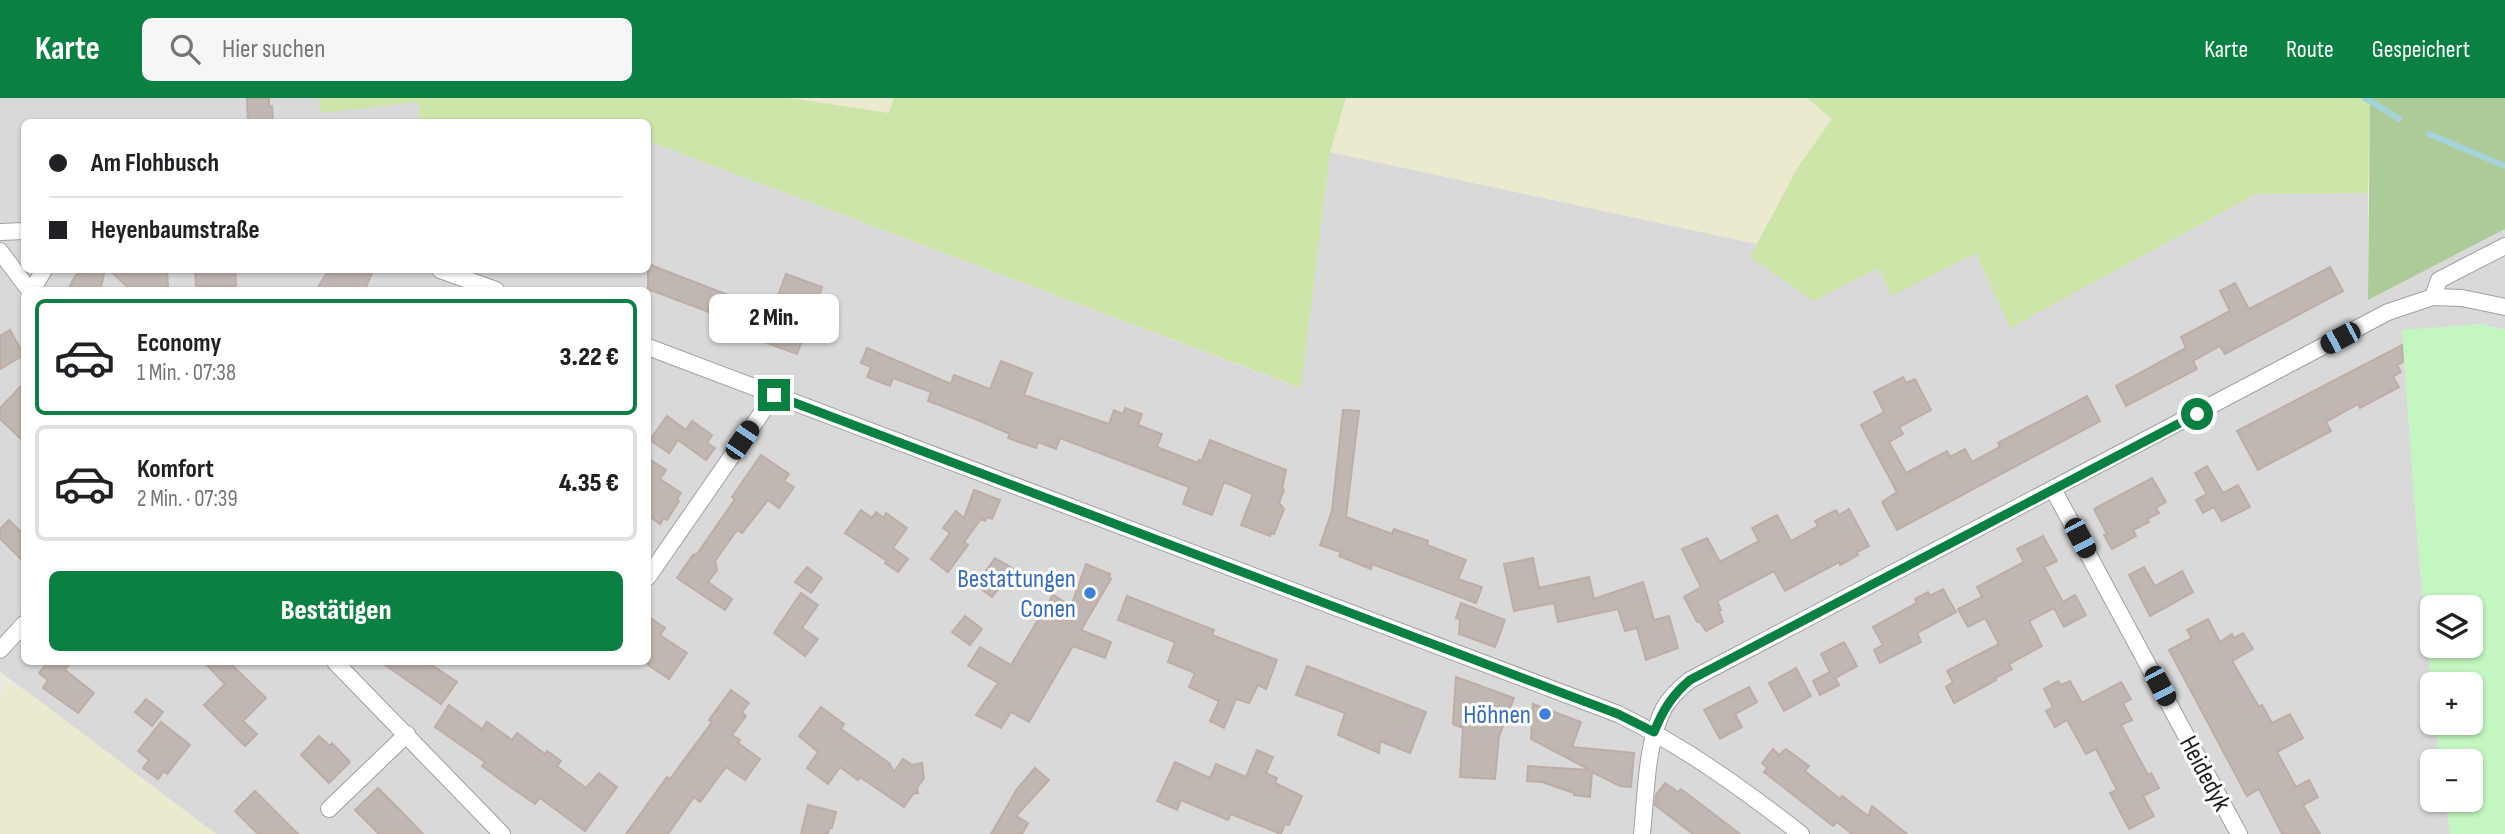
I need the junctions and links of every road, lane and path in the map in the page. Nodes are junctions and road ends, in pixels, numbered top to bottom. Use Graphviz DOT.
graph roads {
  1 [pos="21,231"];
  2 [pos="0,232"];
  3 [pos="2505,246"];
  4 [pos="0,251"];
  5 [pos="448,273"];
  6 [pos="28,287"];
  7 [pos="488,287"];
  8 [pos="2433,297"];
  9 [pos="2505,307"];
  10 [pos="651,349"];
  11 [pos="774,395"];
  12 [pos="2053,489"];
  13 [pos="651,574"];
  14 [pos="21,627"];
  15 [pos="0,650"];
  16 [pos="338,665"];
  17 [pos="1654,732"];
  18 [pos="407,734"];
  19 [pos="329,809"];
  20 [pos="502,834"];
  21 [pos="1642,834"];
  22 [pos="1801,834"];
  23 [pos="2239,834"];
  1 -- 2 [label="street"];
  3 -- 8 [label="street"];
  4 -- 6 [label="street"];
  5 -- 7 [label="street"];
  8 -- 9 [label="street"];
  8 -- 12 [label="street"];
  10 -- 11 [label="street"];
  11 -- 13 [label="street"];
  11 -- 17 [label="street"];
  12 -- 17 [label="street"];
  12 -- 23 [label="street, Heidedyk"];
  14 -- 15 [label="street"];
  16 -- 18 [label="street"];
  17 -- 21 [label="street"];
  17 -- 22 [label="street"];
  18 -- 19 [label="street"];
  18 -- 20 [label="street"];
}
